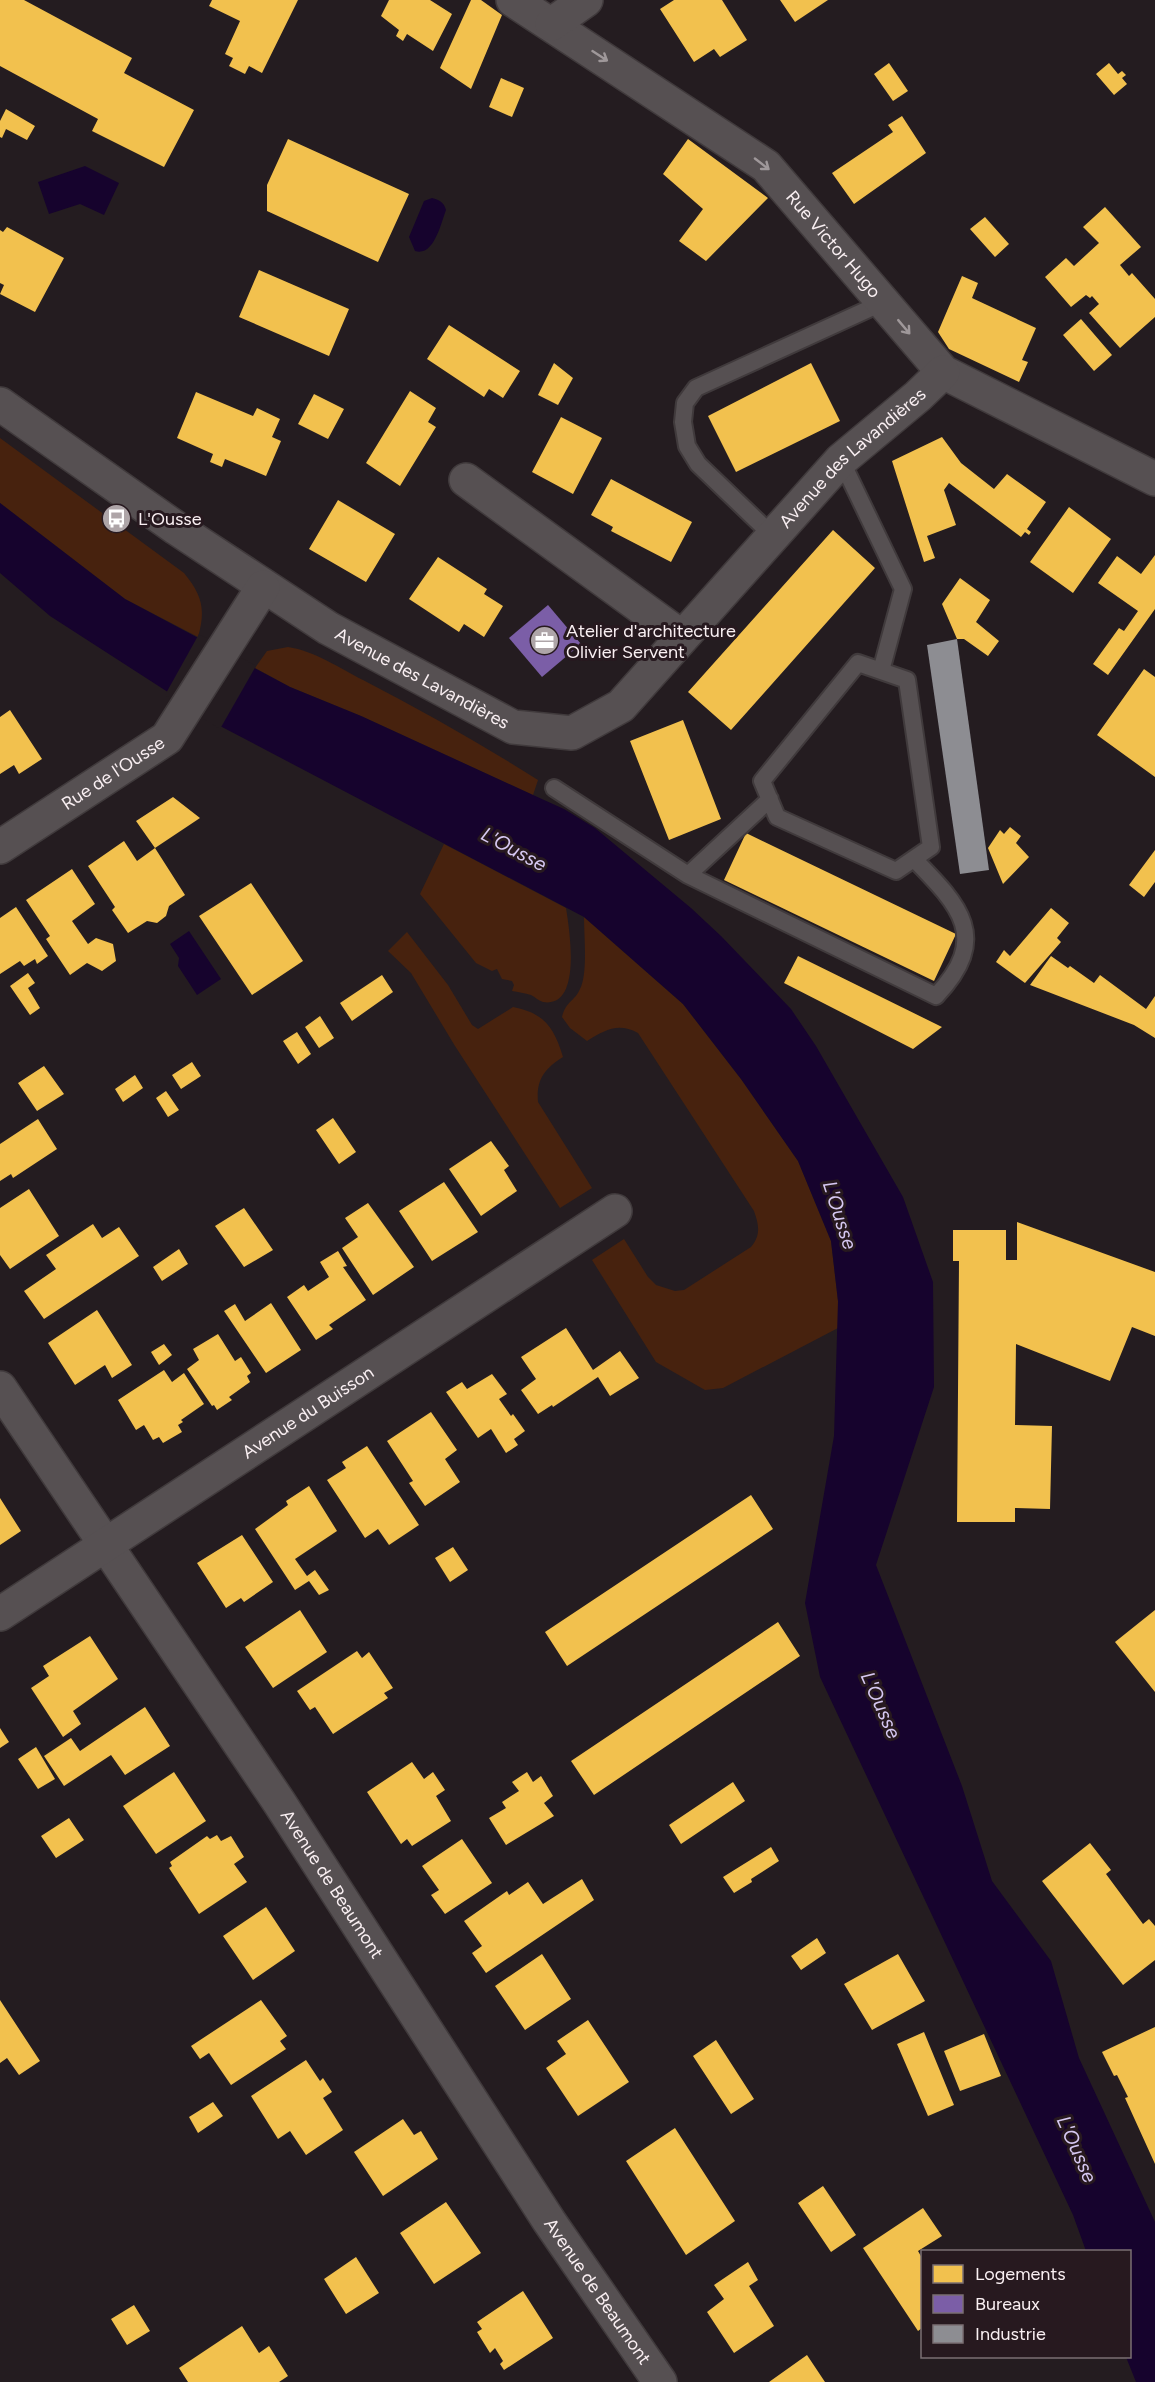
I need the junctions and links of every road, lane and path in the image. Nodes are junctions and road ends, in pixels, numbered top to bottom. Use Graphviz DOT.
graph roads {
  1 [pos="513,0"];
  2 [pos="586,0"];
  3 [pos="552,24"];
  4 [pos="884,302"];
  5 [pos="943,372"];
  6 [pos="0,404"];
  7 [pos="841,460"];
  8 [pos="1155,479"];
  9 [pos="466,480"];
  10 [pos="773,536"];
  11 [pos="263,587"];
  12 [pos="682,637"];
  13 [pos="881,671"];
  14 [pos="554,788"];
  15 [pos="770,799"];
  16 [pos="0,847"];
  17 [pos="914,859"];
  18 [pos="688,875"];
  19 [pos="615,1211"];
  20 [pos="0,1388"];
  21 [pos="105,1544"];
  22 [pos="0,1614"];
  23 [pos="660,2382"];
  1 -- 3 [label="street, Rue Victor Hugo"];
  2 -- 3 [label="street"];
  3 -- 4 [label="street, Rue Victor Hugo, one-way"];
  4 -- 5 [label="street, Rue Victor Hugo, one-way"];
  4 -- 10 [label="lane"];
  5 -- 7 [label="street, Avenue des Lavandières"];
  5 -- 8 [label="street, Rue Victor Hugo"];
  6 -- 11 [label="street, Avenue des Lavandières"];
  7 -- 10 [label="street, Avenue des Lavandières"];
  7 -- 13 [label="lane"];
  9 -- 12 [label="street"];
  10 -- 12 [label="street, Avenue des Lavandières"];
  11 -- 12 [label="street, Avenue des Lavandières"];
  11 -- 16 [label="street, Rue de l'Ousse"];
  13 -- 15 [label="lane"];
  13 -- 17 [label="lane"];
  14 -- 18 [label="lane"];
  15 -- 17 [label="lane"];
  15 -- 18 [label="lane"];
  17 -- 18 [label="lane"];
  19 -- 21 [label="street, Avenue du Buisson"];
  20 -- 21 [label="street, Avenue de Beaumont"];
  21 -- 22 [label="street, Avenue du Buisson"];
  21 -- 23 [label="street, Avenue de Beaumont"];
}
